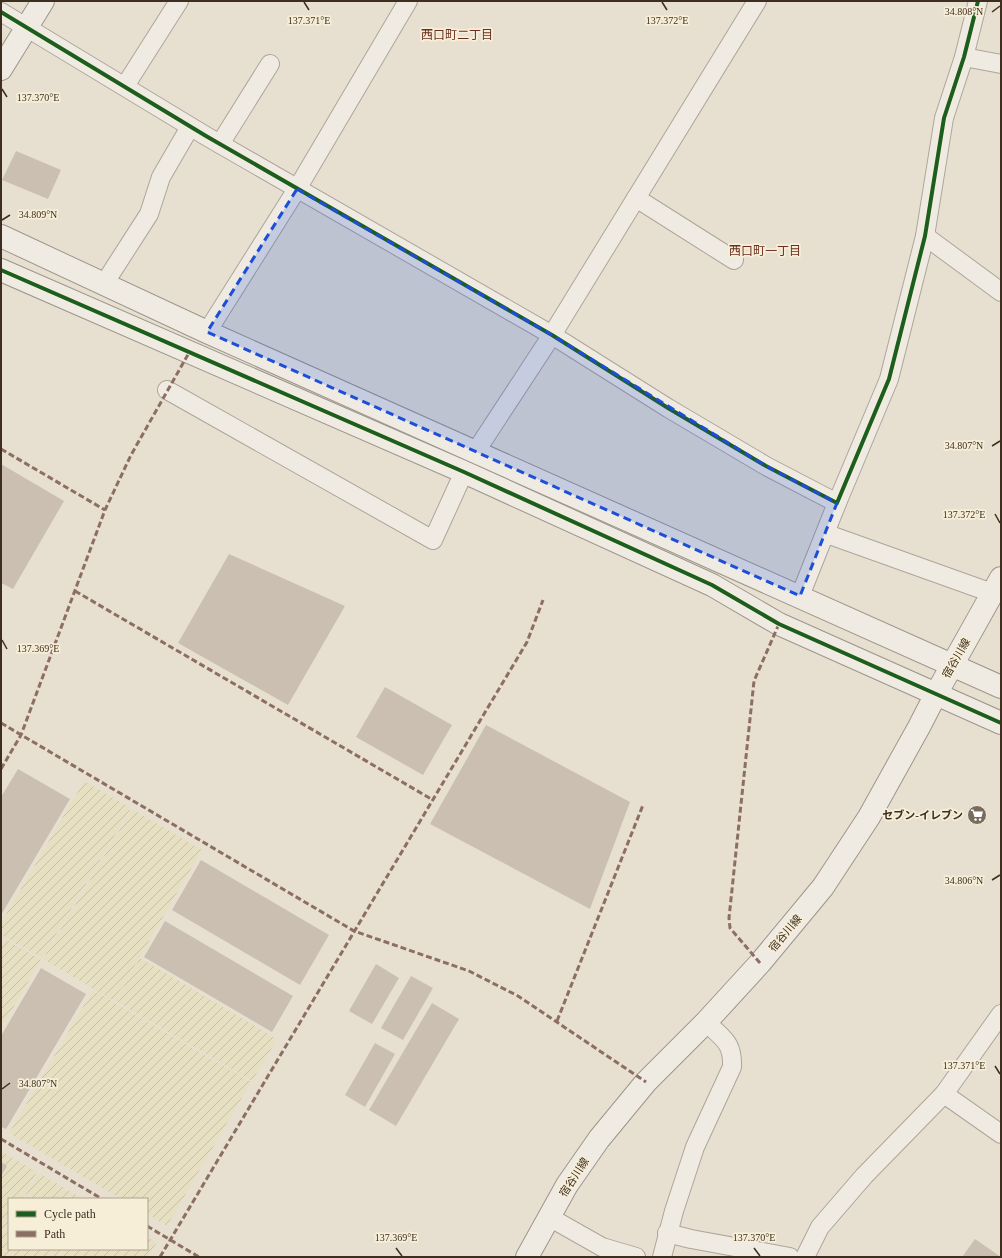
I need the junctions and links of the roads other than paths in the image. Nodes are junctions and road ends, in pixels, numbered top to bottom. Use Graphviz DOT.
graph roads {
  1 [pos="43,1"];
  2 [pos="179,1"];
  3 [pos="408,1"];
  4 [pos="757,1"];
  5 [pos="978,1"];
  6 [pos="1,12"];
  7 [pos="27,27"];
  8 [pos="964,56"];
  9 [pos="270,64"];
  10 [pos="1001,64"];
  11 [pos="1,69"];
  12 [pos="125,86"];
  13 [pos="190,127"];
  14 [pos="220,144"];
  15 [pos="297,189"];
  16 [pos="636,198"];
  17 [pos="1,236"];
  18 [pos="925,236"];
  19 [pos="734,260"];
  20 [pos="1,270"];
  21 [pos="104,284"];
  22 [pos="1001,292"];
  23 [pos="207,332"];
  24 [pos="552,335"];
  25 [pos="167,390"];
  26 [pos="476,451"];
  27 [pos="464,472"];
  28 [pos="838,503"];
  29 [pos="826,534"];
  30 [pos="997,585"];
  31 [pos="800,596"];
  32 [pos="952,665"];
  33 [pos="1001,687"];
  34 [pos="936,694"];
  35 [pos="1001,723"];
  36 [pos="1001,1014"];
  37 [pos="706,1022"];
  38 [pos="944,1094"];
  39 [pos="1001,1134"];
  40 [pos="549,1217"];
  41 [pos="667,1233"];
  42 [pos="527,1257"];
  43 [pos="636,1257"];
  44 [pos="662,1257"];
  45 [pos="790,1257"];
  46 [pos="805,1257"];
  1 -- 7 [label="street"];
  2 -- 12 [label="street"];
  3 -- 15 [label="street"];
  4 -- 16 [label="street"];
  5 -- 8 [label="street"];
  6 -- 7 [label="street"];
  7 -- 11 [label="street"];
  7 -- 12 [label="street"];
  8 -- 10 [label="street"];
  8 -- 18 [label="street"];
  9 -- 14 [label="street"];
  12 -- 13 [label="street"];
  13 -- 14 [label="street"];
  13 -- 21 [label="street"];
  14 -- 15 [label="street"];
  15 -- 23 [label="street"];
  15 -- 24 [label="street"];
  16 -- 19 [label="street"];
  16 -- 24 [label="street"];
  17 -- 21 [label="street"];
  18 -- 22 [label="street"];
  18 -- 28 [label="street"];
  20 -- 27 [label="street"];
  21 -- 23 [label="street"];
  23 -- 26 [label="street"];
  24 -- 26 [label="street"];
  24 -- 28 [label="street"];
  25 -- 27 [label="street"];
  26 -- 31 [label="street"];
  27 -- 34 [label="street"];
  28 -- 29 [label="street"];
  29 -- 30 [label="street"];
  29 -- 31 [label="street"];
  30 -- 32 [label="street, 宿谷川線"];
  31 -- 32 [label="street"];
  32 -- 33 [label="street"];
  32 -- 34 [label="street, 宿谷川線"];
  34 -- 35 [label="street"];
  34 -- 37 [label="street, 宿谷川線"];
  36 -- 38 [label="street"];
  37 -- 40 [label="street, 宿谷川線"];
  37 -- 41 [label="street"];
  38 -- 39 [label="street"];
  38 -- 46 [label="street"];
  40 -- 42 [label="street, 宿谷川線"];
  40 -- 43 [label="street"];
  41 -- 44 [label="street"];
  41 -- 45 [label="street"];
}
